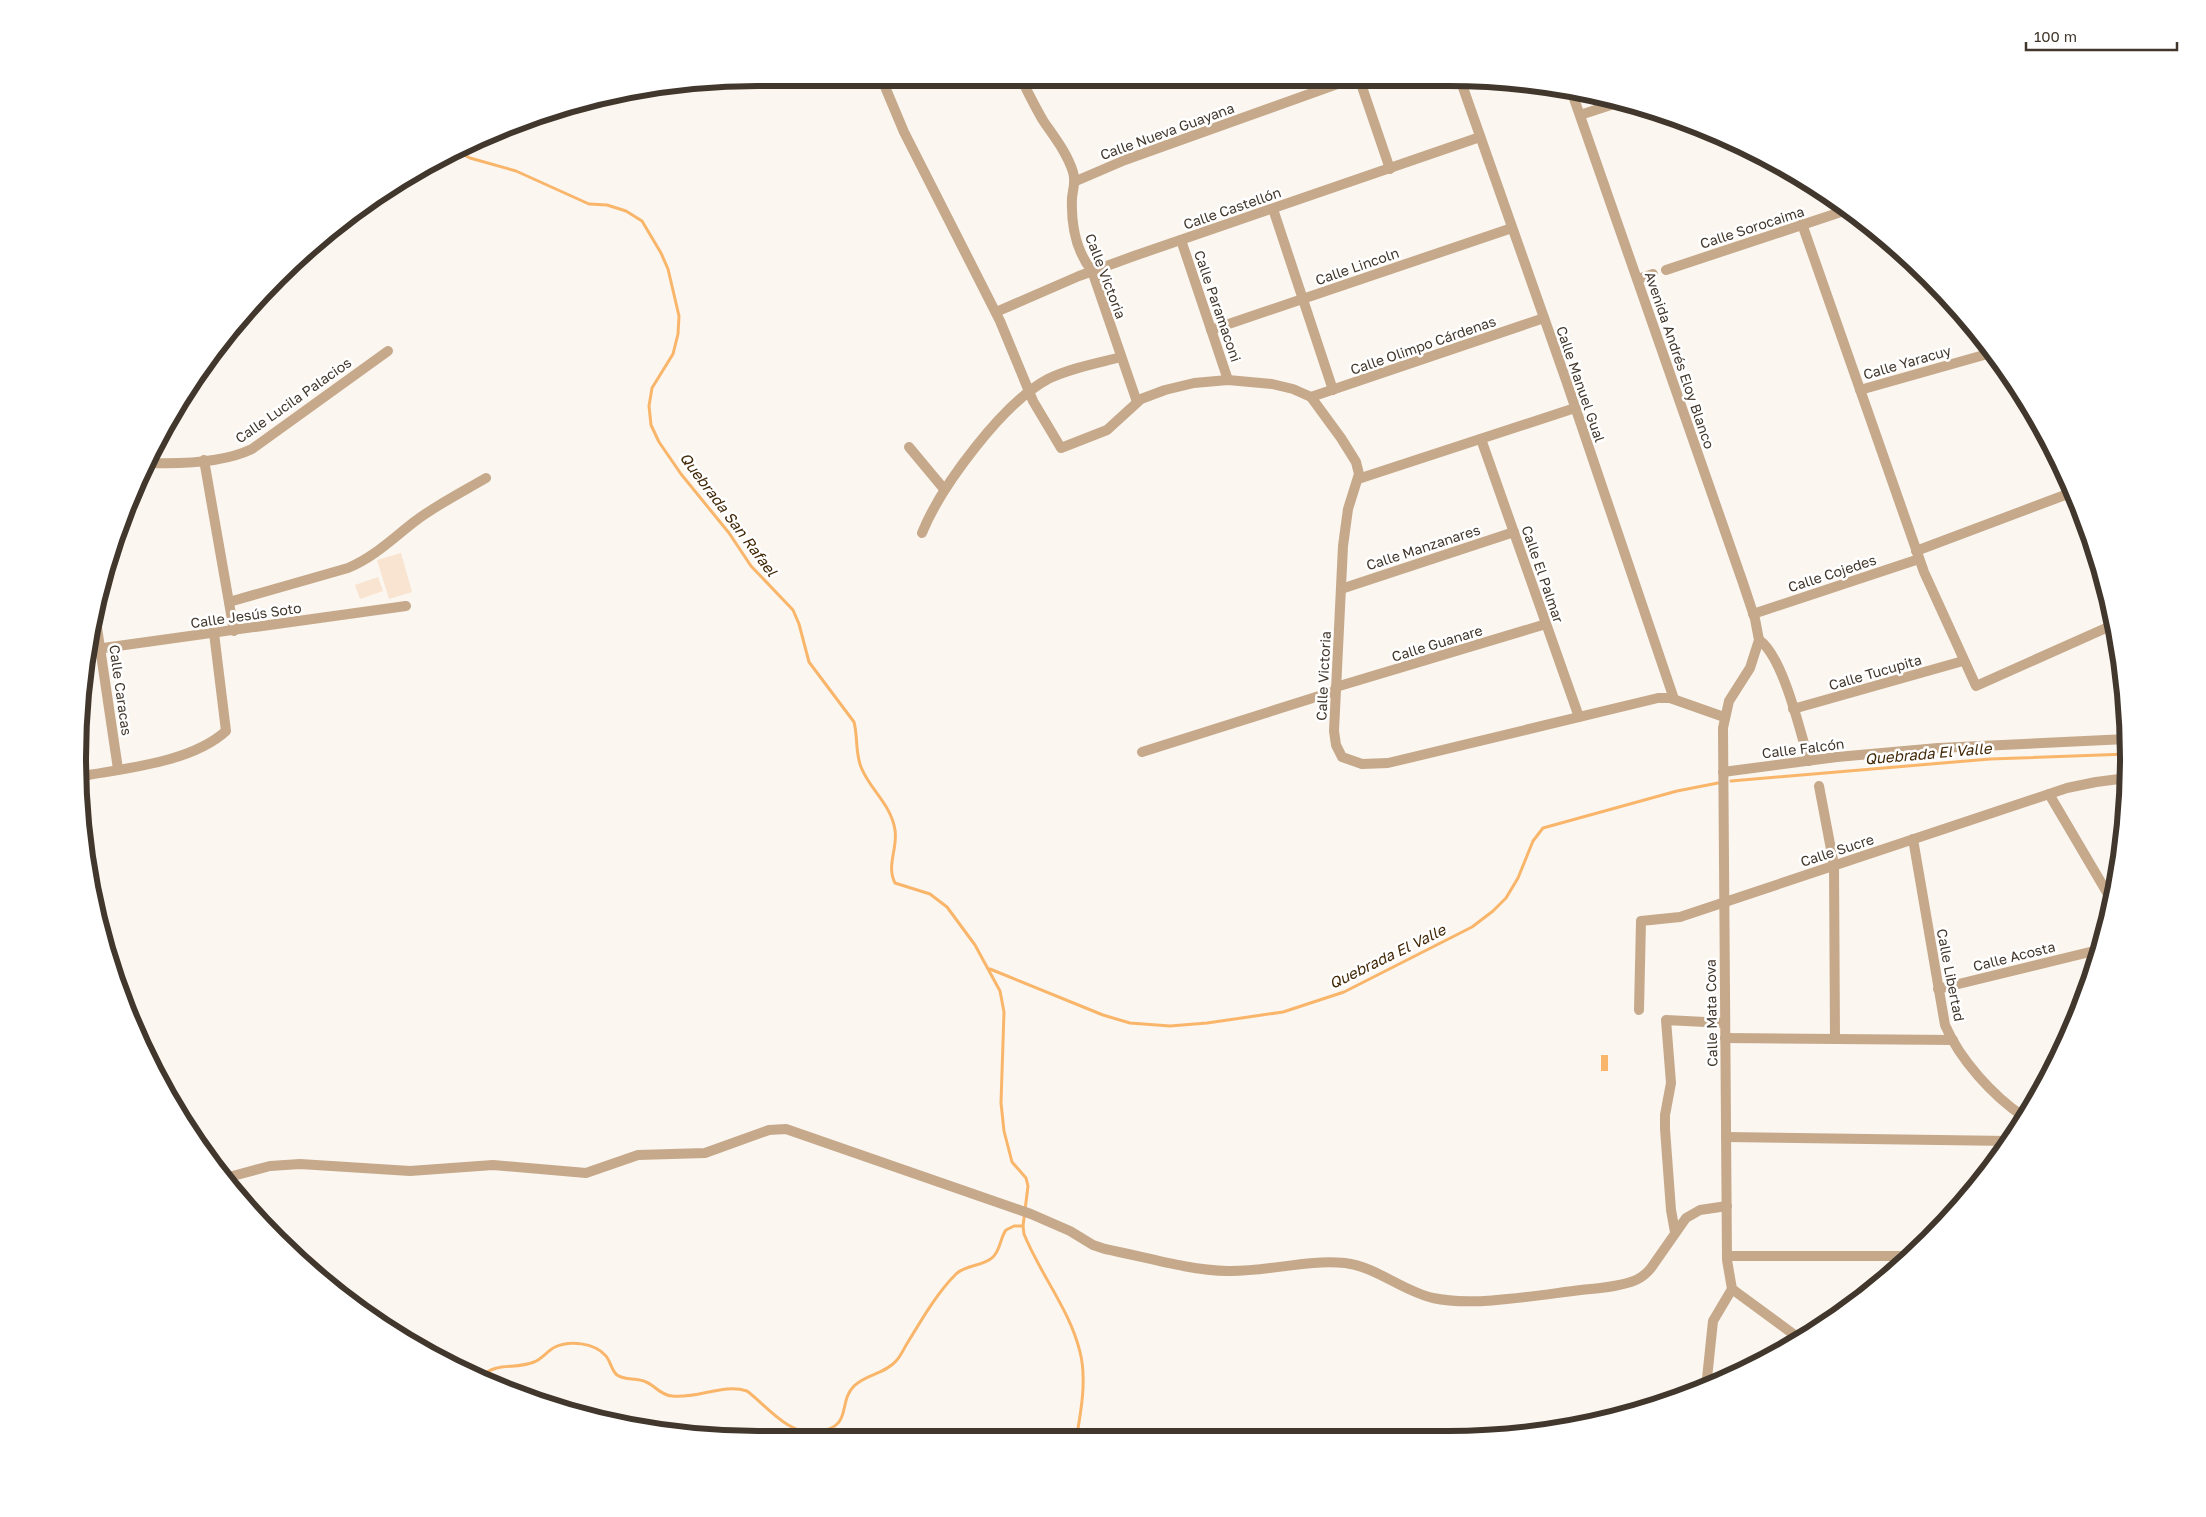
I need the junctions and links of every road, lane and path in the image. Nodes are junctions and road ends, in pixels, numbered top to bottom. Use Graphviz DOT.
graph roads {
  1 [pos="885,86"];
  2 [pos="1025,86"];
  3 [pos="1332,86"];
  4 [pos="1362,86"];
  5 [pos="1463,87"];
  6 [pos="1574,98"];
  7 [pos="1608,106"];
  8 [pos="1580,116"];
  9 [pos="1480,137"];
  10 [pos="1390,169"];
  11 [pos="1076,181"];
  12 [pos="1273,209"];
  13 [pos="1839,212"];
  14 [pos="1802,224"];
  15 [pos="1512,228"];
  16 [pos="1181,240"];
  17 [pos="1666,270"];
  18 [pos="1092,271"];
  19 [pos="1653,274"];
  20 [pos="1638,279"];
  21 [pos="1303,299"];
  22 [pos="996,312"];
  23 [pos="1544,318"];
  24 [pos="1211,330"];
  25 [pos="388,351"];
  26 [pos="1984,354"];
  27 [pos="1121,357"];
  28 [pos="1228,380"];
  29 [pos="1334,390"];
  30 [pos="1860,390"];
  31 [pos="1029,393"];
  32 [pos="1311,398"];
  33 [pos="1137,402"];
  34 [pos="1575,408"];
  35 [pos="1481,439"];
  36 [pos="909,447"];
  37 [pos="204,460"];
  38 [pos="155,463"];
  39 [pos="486,478"];
  40 [pos="1358,479"];
  41 [pos="944,489"];
  42 [pos="2066,495"];
  43 [pos="1514,532"];
  44 [pos="922,533"];
  45 [pos="1918,555"];
  46 [pos="1341,589"];
  47 [pos="228,602"];
  48 [pos="406,606"];
  49 [pos="1753,614"];
  50 [pos="1546,624"];
  51 [pos="2107,628"];
  52 [pos="99,629"];
  53 [pos="234,631"];
  54 [pos="214,634"];
  55 [pos="1759,640"];
  56 [pos="102,648"];
  57 [pos="96,649"];
  58 [pos="1964,661"];
  59 [pos="1336,689"];
  60 [pos="1674,699"];
  61 [pos="1793,709"];
  62 [pos="1579,717"];
  63 [pos="1724,717"];
  64 [pos="2119,739"];
  65 [pos="1142,752"];
  66 [pos="1809,760"];
  67 [pos="118,769"];
  68 [pos="1723,772"];
  69 [pos="87,775"];
  70 [pos="2119,779"];
  71 [pos="1819,786"];
  72 [pos="2049,794"];
  73 [pos="1913,839"];
  74 [pos="1834,865"];
  75 [pos="2107,892"];
  76 [pos="1724,901"];
  77 [pos="2091,952"];
  78 [pos="1938,989"];
  79 [pos="1639,1010"];
  80 [pos="1725,1023"];
  81 [pos="1725,1038"];
  82 [pos="1835,1039"];
  83 [pos="1953,1040"];
  84 [pos="2018,1113"];
  85 [pos="1726,1137"];
  86 [pos="2000,1141"];
  87 [pos="232,1176"];
  88 [pos="1727,1206"];
  89 [pos="1675,1232"];
  90 [pos="1727,1256"];
  91 [pos="1900,1256"];
  92 [pos="1732,1289"];
  93 [pos="1794,1335"];
  94 [pos="1707,1379"];
  1 -- 22 [label="street"];
  2 -- 11 [label="street, Calle Victoria"];
  3 -- 11 [label="street, Calle Nueva Guayana"];
  4 -- 10 [label="street"];
  5 -- 9 [label="street, Calle Manuel Gual"];
  6 -- 8 [label="street, Avenida Andrés Eloy Blanco"];
  7 -- 8 [label="street"];
  8 -- 20 [label="street, Avenida Andrés Eloy Blanco"];
  9 -- 10 [label="street, Calle Castellón"];
  9 -- 15 [label="street, Calle Manuel Gual"];
  10 -- 12 [label="street, Calle Castellón"];
  11 -- 18 [label="street, Calle Victoria"];
  12 -- 16 [label="street, Calle Castellón"];
  12 -- 21 [label="street"];
  13 -- 14 [label="street, Calle Sorocaima"];
  14 -- 17 [label="street, Calle Sorocaima"];
  14 -- 30 [label="street"];
  15 -- 21 [label="street, Calle Lincoln"];
  15 -- 23 [label="street, Calle Manuel Gual"];
  16 -- 18 [label="street, Calle Castellón"];
  16 -- 24 [label="street, Calle Paramaconi"];
  18 -- 22 [label="street, Calle Castellón"];
  18 -- 27 [label="street, Calle Victoria"];
  19 -- 20 [label="street"];
  20 -- 49 [label="street, Avenida Andrés Eloy Blanco"];
  21 -- 24 [label="street, Calle Lincoln"];
  21 -- 29 [label="street"];
  22 -- 31 [label="street"];
  23 -- 29 [label="street, Calle Olimpo Cárdenas"];
  23 -- 34 [label="street, Calle Manuel Gual"];
  24 -- 28 [label="street, Calle Paramaconi"];
  25 -- 37 [label="street, Calle Lucila Palacios"];
  26 -- 30 [label="street, Calle Yaracuy"];
  27 -- 31 [label="street"];
  27 -- 33 [label="street, Calle Victoria"];
  28 -- 32 [label="street"];
  28 -- 33 [label="street"];
  29 -- 32 [label="street, Calle Olimpo Cárdenas"];
  30 -- 45 [label="street"];
  31 -- 33 [label="street"];
  31 -- 41 [label="street"];
  32 -- 40 [label="street"];
  34 -- 35 [label="street"];
  34 -- 60 [label="street, Calle Manuel Gual"];
  35 -- 40 [label="street"];
  35 -- 43 [label="street, Calle El Palmar"];
  36 -- 41 [label="street"];
  37 -- 38 [label="street, Calle Lucila Palacios"];
  37 -- 47 [label="street"];
  39 -- 47 [label="street"];
  40 -- 46 [label="street, Calle Victoria"];
  41 -- 44 [label="street"];
  42 -- 45 [label="street, Calle Cojedes"];
  43 -- 46 [label="street, Calle Manzanares"];
  43 -- 50 [label="street, Calle El Palmar"];
  45 -- 49 [label="street, Calle Cojedes"];
  45 -- 58 [label="street"];
  46 -- 59 [label="street, Calle Victoria"];
  47 -- 53 [label="street"];
  48 -- 53 [label="street, Calle Jesús Soto"];
  49 -- 55 [label="street, Avenida Andrés Eloy Blanco"];
  50 -- 59 [label="street, Calle Guanare"];
  50 -- 62 [label="street, Calle El Palmar"];
  51 -- 58 [label="street"];
  52 -- 56 [label="street, Calle Caracas"];
  53 -- 54 [label="street, Calle Jesús Soto"];
  54 -- 56 [label="street, Calle Jesús Soto"];
  54 -- 67 [label="street"];
  55 -- 61 [label="street"];
  55 -- 63 [label="street, Calle Mata Cova"];
  56 -- 57 [label="street, Calle Jesús Soto"];
  56 -- 67 [label="street, Calle Caracas"];
  58 -- 61 [label="street, Calle Tucupita"];
  59 -- 62 [label="street, Calle Victoria"];
  59 -- 65 [label="street, Calle Guanare"];
  60 -- 62 [label="street, Calle Victoria"];
  60 -- 63 [label="street, Calle Victoria"];
  61 -- 66 [label="street"];
  63 -- 68 [label="street, Calle Mata Cova"];
  64 -- 66 [label="street, Calle Falcón"];
  66 -- 68 [label="street, Calle Falcón"];
  67 -- 69 [label="street"];
  68 -- 76 [label="street, Calle Mata Cova"];
  70 -- 72 [label="street, Calle Sucre"];
  71 -- 74 [label="street"];
  72 -- 73 [label="street, Calle Sucre"];
  72 -- 75 [label="street"];
  73 -- 74 [label="street, Calle Sucre"];
  73 -- 78 [label="street, Calle Libertad"];
  74 -- 76 [label="street, Calle Sucre"];
  74 -- 82 [label="street"];
  76 -- 79 [label="street, Calle Sucre"];
  76 -- 80 [label="street, Calle Mata Cova"];
  77 -- 78 [label="street, Calle Acosta"];
  78 -- 83 [label="street, Calle Libertad"];
  80 -- 81 [label="street, Calle Mata Cova"];
  80 -- 89 [label="street"];
  81 -- 82 [label="street"];
  81 -- 85 [label="street, Calle Mata Cova"];
  82 -- 83 [label="street"];
  83 -- 84 [label="street, Calle Libertad"];
  85 -- 86 [label="street"];
  85 -- 88 [label="street, Calle Mata Cova"];
  87 -- 89 [label="street"];
  88 -- 89 [label="street"];
  88 -- 90 [label="street, Calle Mata Cova"];
  90 -- 91 [label="street"];
  90 -- 92 [label="street, Calle Mata Cova"];
  92 -- 93 [label="street"];
  92 -- 94 [label="street"];
}
